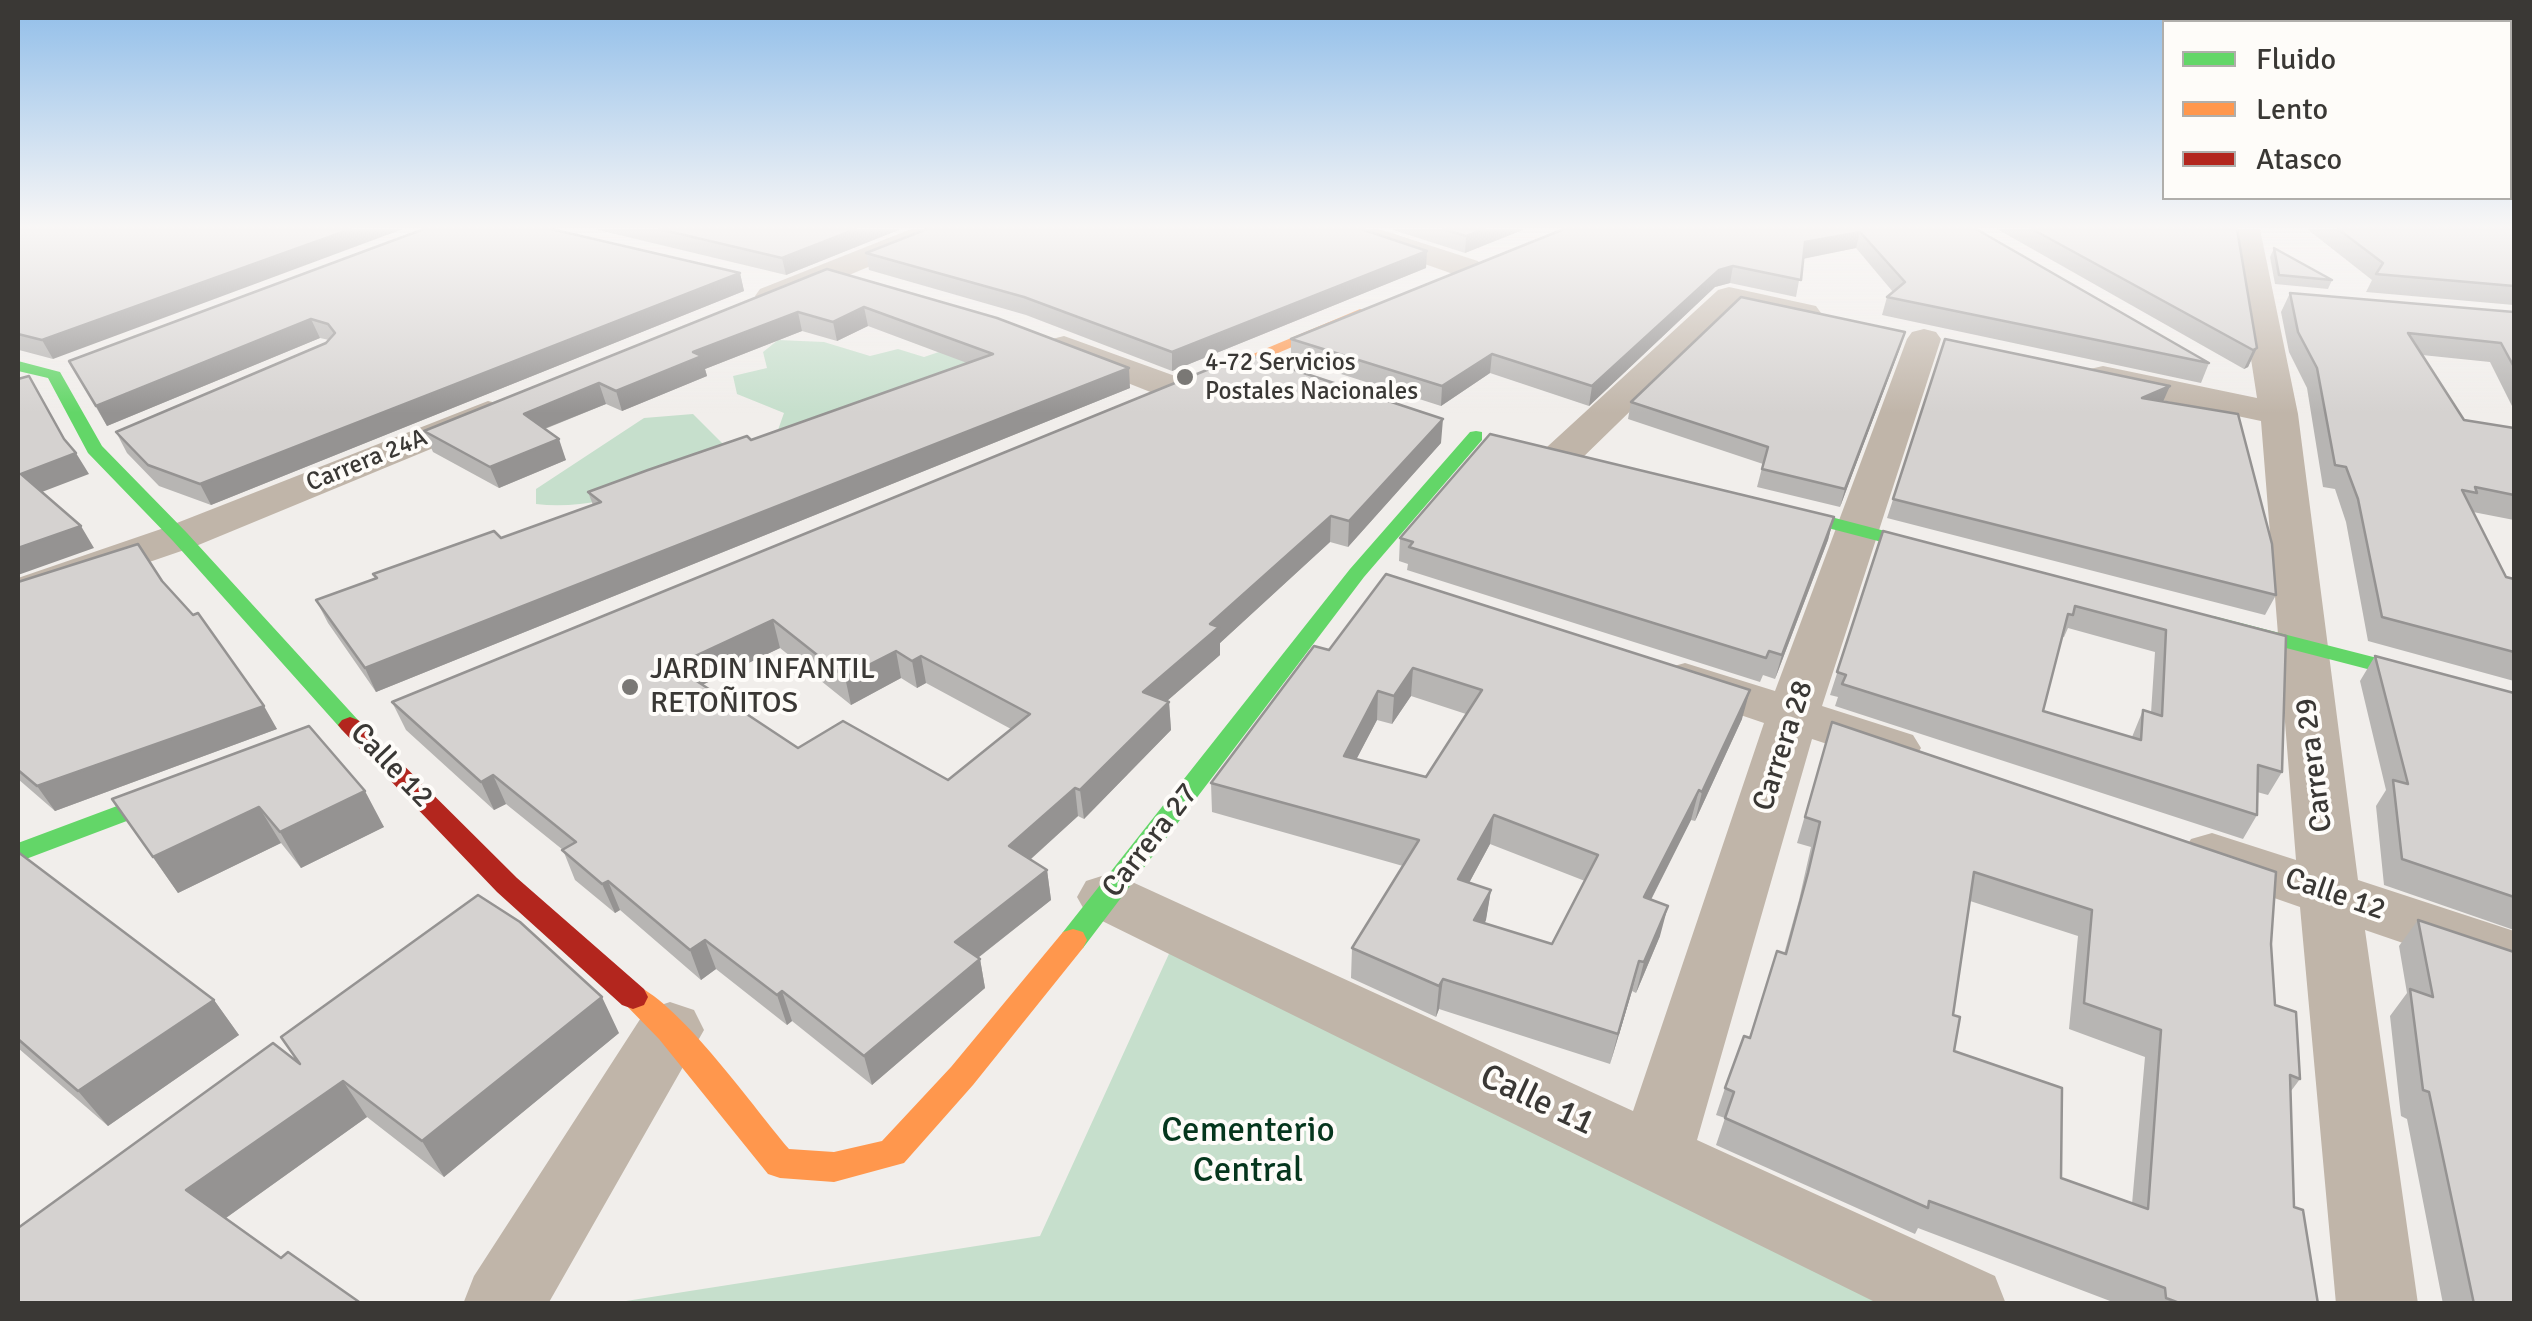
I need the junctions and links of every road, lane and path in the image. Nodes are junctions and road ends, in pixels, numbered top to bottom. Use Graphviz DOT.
graph roads {
  1 [pos="769,291"];
  2 [pos="2274,291"];
  3 [pos="758,294"];
  4 [pos="1375,307"];
  5 [pos="1846,322"];
  6 [pos="1031,333"];
  7 [pos="1923,339"];
  8 [pos="1246,360"];
  9 [pos="91,361"];
  10 [pos="18,366"];
  11 [pos="2208,366"];
  12 [pos="2073,370"];
  13 [pos="1281,372"];
  14 [pos="54,375"];
  15 [pos="18,389"];
  16 [pos="1176,389"];
  17 [pos="530,394"];
  18 [pos="1140,404"];
  19 [pos="2278,410"];
  20 [pos="129,434"];
  21 [pos="1475,435"];
  22 [pos="94,449"];
  23 [pos="1562,456"];
  24 [pos="1728,497"];
  25 [pos="1857,529"];
  26 [pos="180,537"];
  27 [pos="1973,559"];
  28 [pos="1357,574"];
  29 [pos="1414,592"];
  30 [pos="18,594"];
  31 [pos="2185,615"];
  32 [pos="2301,645"];
  33 [pos="1641,665"];
  34 [pos="2514,700"];
  35 [pos="1792,714"];
  36 [pos="1941,763"];
  37 [pos="205,782"];
  38 [pos="2163,838"];
  39 [pos="25,845"];
  40 [pos="2330,893"];
  41 [pos="1108,897"];
  42 [pos="2514,956"];
  43 [pos="670,1030"];
  44 [pos="1655,1157"];
  45 [pos="780,1163"];
  46 [pos="503,1304"];
  47 [pos="1966,1304"];
  48 [pos="2377,1304"];
  1 -- 3 [label="street"];
  2 -- 19 [label="street, Carrera 29"];
  4 -- 8 [label="street"];
  5 -- 23 [label="street"];
  6 -- 16 [label="street"];
  7 -- 25 [label="street, Carrera 28"];
  8 -- 13 [label="street"];
  8 -- 16 [label="street"];
  9 -- 14 [label="street"];
  10 -- 14 [label="street"];
  11 -- 19 [label="street"];
  12 -- 19 [label="street"];
  14 -- 15 [label="street"];
  14 -- 22 [label="street, Calle 12"];
  16 -- 18 [label="street"];
  17 -- 26 [label="street, Carrera 24A"];
  19 -- 32 [label="street, Carrera 29"];
  20 -- 22 [label="street"];
  21 -- 28 [label="street, Carrera 27"];
  22 -- 26 [label="street, Calle 12"];
  24 -- 25 [label="street"];
  25 -- 27 [label="street"];
  25 -- 35 [label="street, Carrera 28"];
  26 -- 30 [label="street, Carrera 24A"];
  26 -- 43 [label="street, Calle 12"];
  28 -- 29 [label="street"];
  28 -- 41 [label="street, Carrera 27"];
  31 -- 32 [label="street"];
  32 -- 34 [label="street"];
  32 -- 40 [label="street, Carrera 29"];
  33 -- 35 [label="street"];
  35 -- 36 [label="street"];
  35 -- 44 [label="street, Carrera 28"];
  37 -- 39 [label="street"];
  38 -- 40 [label="street, Calle 12"];
  40 -- 42 [label="street, Calle 12"];
  40 -- 48 [label="street, Carrera 29"];
  41 -- 44 [label="street, Calle 11"];
  41 -- 45 [label="street, Carrera 27"];
  43 -- 45 [label="street, Calle 12"];
  43 -- 46 [label="street"];
  44 -- 47 [label="street, Calle 11"];
}
